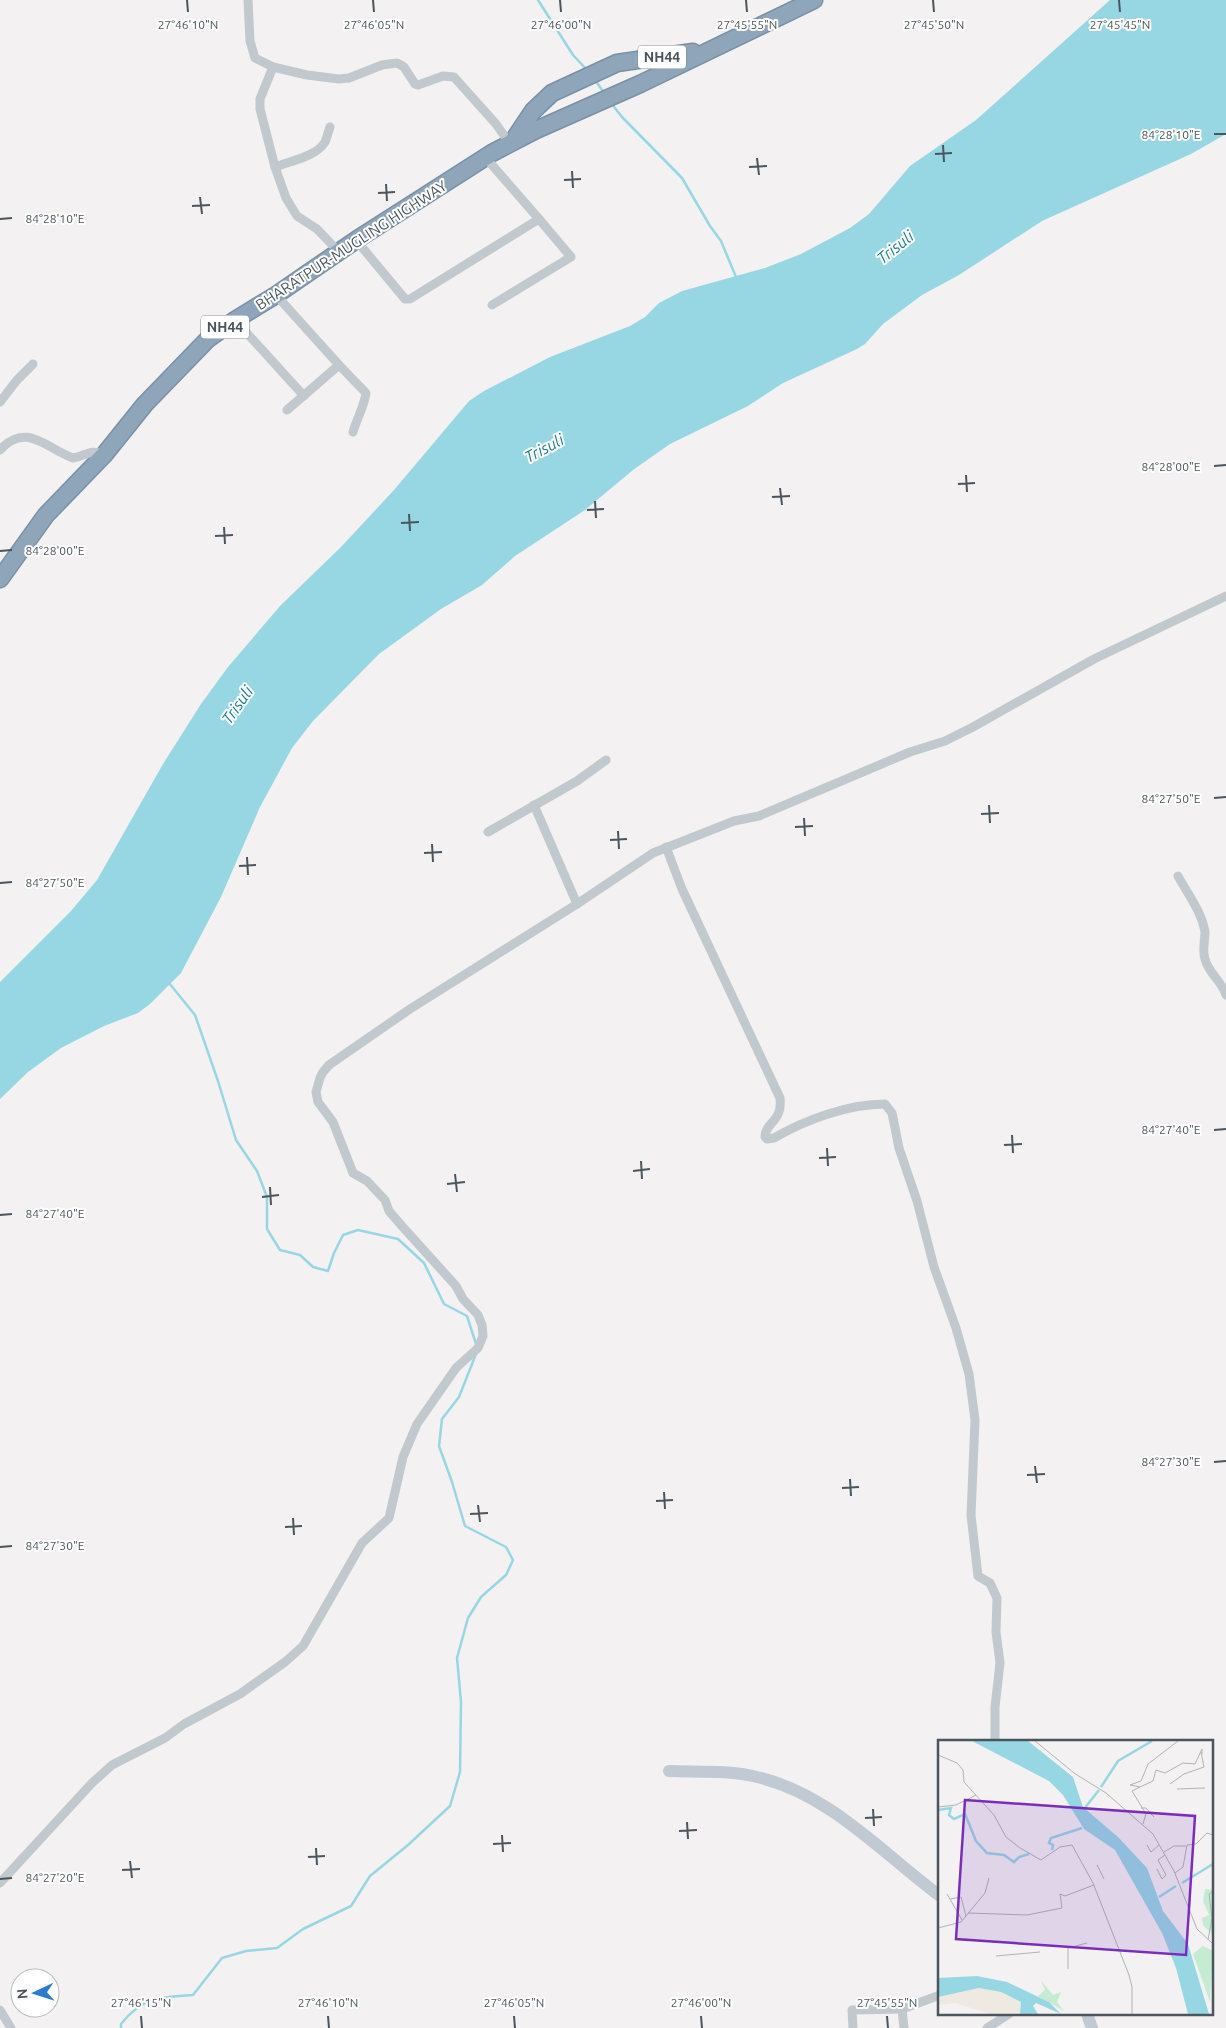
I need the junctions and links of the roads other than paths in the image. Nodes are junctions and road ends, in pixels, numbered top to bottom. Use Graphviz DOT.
graph roads {
  1 [pos="248,0"];
  2 [pos="814,0"];
  3 [pos="708,50"];
  4 [pos="273,67"];
  5 [pos="330,127"];
  6 [pos="510,144"];
  7 [pos="485,157"];
  8 [pos="275,167"];
  9 [pos="539,219"];
  10 [pos="356,240"];
  11 [pos="339,252"];
  12 [pos="276,296"];
  13 [pos="492,305"];
  14 [pos="235,320"];
  15 [pos="33,364"];
  16 [pos="340,365"];
  17 [pos="304,396"];
  18 [pos="0,402"];
  19 [pos="288,410"];
  20 [pos="353,432"];
  21 [pos="0,450"];
  22 [pos="104,455"];
  23 [pos="0,579"];
  24 [pos="1226,596"];
  25 [pos="606,760"];
  26 [pos="534,805"];
  27 [pos="488,832"];
  28 [pos="666,847"];
  29 [pos="1178,876"];
  30 [pos="577,904"];
  31 [pos="1226,995"];
  32 [pos="995,1740"];
  33 [pos="670,1771"];
  34 [pos="0,1883"];
  35 [pos="938,1894"];
  36 [pos="938,1996"];
  37 [pos="902,2009"];
  38 [pos="0,2010"];
  39 [pos="1005,2016"];
  40 [pos="1088,2016"];
  41 [pos="11,2028"];
  42 [pos="854,2028"];
  43 [pos="904,2028"];
  44 [pos="987,2028"];
  45 [pos="1092,2028"];
  1 -- 4 [label="street"];
  2 -- 3 [label="highway, BHARATPUR-MUGLING HIGHWAY / NH44"];
  3 -- 6 [label="highway, BHARATPUR-MUGLING HIGHWAY / NH44"];
  3 -- 6 [label="highway, BHARATPUR-MUGLING HIGHWAY / NH44"];
  4 -- 6 [label="street"];
  4 -- 8 [label="street"];
  5 -- 8 [label="street"];
  6 -- 7 [label="highway, BHARATPUR-MUGLING HIGHWAY / NH44"];
  7 -- 9 [label="street"];
  7 -- 10 [label="highway, BHARATPUR-MUGLING HIGHWAY / NH44"];
  8 -- 11 [label="street"];
  9 -- 10 [label="street"];
  9 -- 13 [label="street"];
  10 -- 11 [label="highway, BHARATPUR-MUGLING HIGHWAY / NH44"];
  11 -- 12 [label="highway, BHARATPUR-MUGLING HIGHWAY / NH44"];
  12 -- 14 [label="highway, BHARATPUR-MUGLING HIGHWAY / NH44"];
  12 -- 16 [label="street"];
  14 -- 17 [label="street"];
  14 -- 22 [label="highway, BHARATPUR-MUGLING HIGHWAY / NH44"];
  15 -- 18 [label="street"];
  16 -- 17 [label="street"];
  16 -- 20 [label="street"];
  17 -- 19 [label="street"];
  21 -- 22 [label="street"];
  22 -- 23 [label="highway, BHARATPUR-MUGLING HIGHWAY / NH44"];
  24 -- 28 [label="street"];
  25 -- 26 [label="street"];
  26 -- 27 [label="street"];
  26 -- 30 [label="street"];
  28 -- 30 [label="street"];
  28 -- 32 [label="street"];
  29 -- 31 [label="street"];
  30 -- 34 [label="street"];
  33 -- 35 [label="street"];
  36 -- 37 [label="street"];
  37 -- 42 [label="street"];
  37 -- 43 [label="street"];
  38 -- 41 [label="street"];
  39 -- 44 [label="street"];
  40 -- 45 [label="street"];
}
